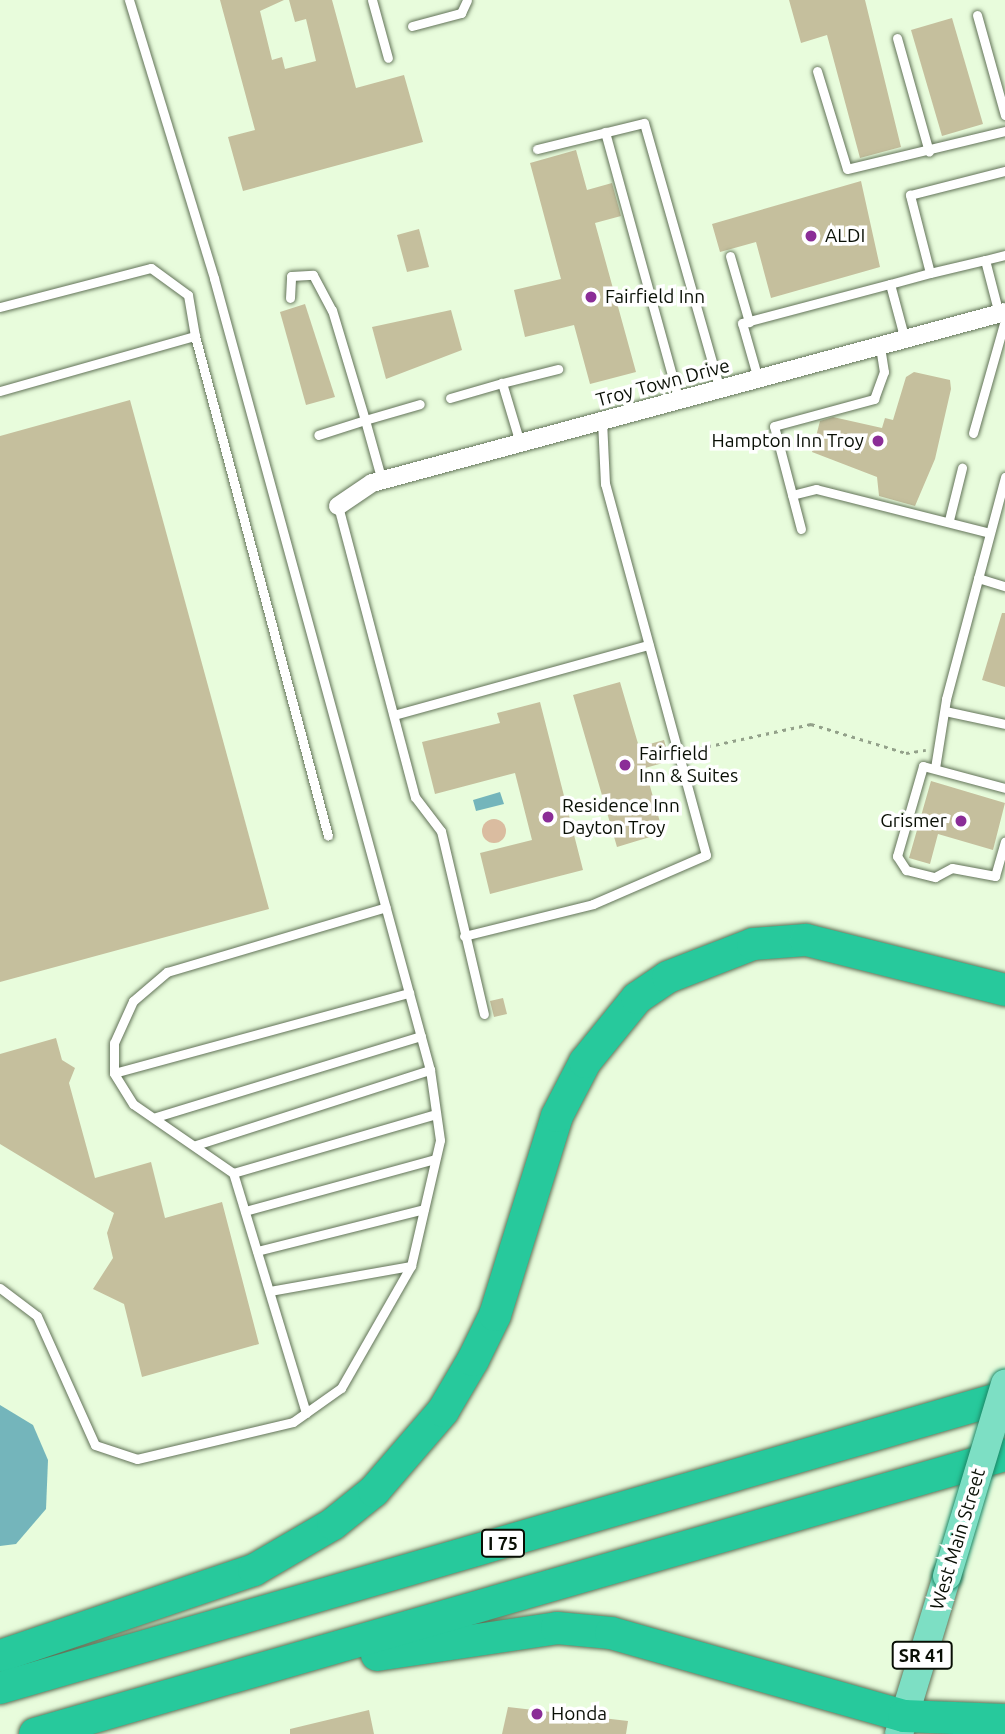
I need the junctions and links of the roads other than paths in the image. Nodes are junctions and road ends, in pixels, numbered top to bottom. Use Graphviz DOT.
graph roads {
  1 [pos="129,0"];
  2 [pos="372,0"];
  3 [pos="467,0"];
  4 [pos="977,15"];
  5 [pos="412,26"];
  6 [pos="897,38"];
  7 [pos="388,58"];
  8 [pos="817,71"];
  9 [pos="1005,115"];
  10 [pos="1005,131"];
  11 [pos="606,132"];
  12 [pos="537,149"];
  13 [pos="929,152"];
  14 [pos="1005,171"];
  15 [pos="1005,255"];
  16 [pos="730,256"];
  17 [pos="985,260"];
  18 [pos="930,272"];
  19 [pos="890,284"];
  20 [pos="290,298"];
  21 [pos="0,307"];
  22 [pos="1003,315"];
  23 [pos="749,322"];
  24 [pos="195,336"];
  25 [pos="905,340"];
  26 [pos="880,346"];
  27 [pos="558,369"];
  28 [pos="758,379"];
  29 [pos="502,383"];
  30 [pos="720,389"];
  31 [pos="0,391"];
  32 [pos="450,397"];
  33 [pos="679,400"];
  34 [pos="420,404"];
  35 [pos="365,420"];
  36 [pos="602,421"];
  37 [pos="973,433"];
  38 [pos="318,435"];
  39 [pos="520,443"];
  40 [pos="962,468"];
  41 [pos="1005,477"];
  42 [pos="383,481"];
  43 [pos="792,495"];
  44 [pos="338,506"];
  45 [pos="949,520"];
  46 [pos="801,529"];
  47 [pos="990,533"];
  48 [pos="978,578"];
  49 [pos="1005,586"];
  50 [pos="649,646"];
  51 [pos="945,710"];
  52 [pos="394,715"];
  53 [pos="1005,724"];
  54 [pos="935,768"];
  55 [pos="1005,788"];
  56 [pos="328,836"];
  57 [pos="1005,841"];
  58 [pos="386,907"];
  59 [pos="464,936"];
  60 [pos="1005,990"];
  61 [pos="409,993"];
  62 [pos="484,1014"];
  63 [pos="421,1036"];
  64 [pos="430,1070"];
  65 [pos="114,1073"];
  66 [pos="436,1114"];
  67 [pos="156,1117"];
  68 [pos="196,1144"];
  69 [pos="435,1159"];
  70 [pos="233,1173"];
  71 [pos="424,1209"];
  72 [pos="245,1211"];
  73 [pos="257,1251"];
  74 [pos="411,1266"];
  75 [pos="0,1288"];
  76 [pos="270,1291"];
  77 [pos="1005,1384"];
  78 [pos="1005,1397"];
  79 [pos="306,1413"];
  80 [pos="1005,1455"];
  81 [pos="0,1656"];
  82 [pos="0,1688"];
  83 [pos="161,1697"];
  84 [pos="1005,1720"];
  85 [pos="901,1725"];
  86 [pos="35,1734"];
  1 -- 58 [label="lane"];
  2 -- 7 [label="lane"];
  3 -- 5 [label="lane"];
  4 -- 9 [label="lane"];
  6 -- 13 [label="lane"];
  8 -- 13 [label="lane"];
  10 -- 13 [label="lane"];
  11 -- 12 [label="lane"];
  11 -- 30 [label="lane"];
  11 -- 33 [label="lane"];
  14 -- 18 [label="lane"];
  15 -- 17 [label="lane"];
  16 -- 23 [label="lane"];
  17 -- 18 [label="lane"];
  17 -- 22 [label="lane"];
  18 -- 19 [label="lane"];
  19 -- 23 [label="lane"];
  19 -- 25 [label="lane"];
  20 -- 35 [label="lane"];
  21 -- 24 [label="lane"];
  22 -- 25 [label="street, Troy Town Drive"];
  22 -- 37 [label="lane"];
  23 -- 28 [label="lane"];
  24 -- 31 [label="lane"];
  24 -- 56 [label="lane"];
  25 -- 26 [label="street, Troy Town Drive"];
  26 -- 28 [label="street, Troy Town Drive"];
  26 -- 43 [label="lane"];
  27 -- 29 [label="lane"];
  28 -- 30 [label="street, Troy Town Drive"];
  29 -- 32 [label="lane"];
  29 -- 39 [label="lane"];
  30 -- 33 [label="street, Troy Town Drive"];
  33 -- 36 [label="street, Troy Town Drive"];
  34 -- 35 [label="lane"];
  35 -- 38 [label="lane"];
  35 -- 42 [label="lane"];
  36 -- 39 [label="street, Troy Town Drive"];
  36 -- 50 [label="lane"];
  39 -- 42 [label="street, Troy Town Drive"];
  40 -- 45 [label="lane"];
  41 -- 47 [label="lane"];
  42 -- 44 [label="street, Troy Town Drive"];
  43 -- 45 [label="lane"];
  43 -- 46 [label="lane"];
  44 -- 52 [label="lane"];
  45 -- 47 [label="lane"];
  47 -- 48 [label="lane"];
  48 -- 49 [label="lane"];
  48 -- 51 [label="lane"];
  50 -- 52 [label="lane"];
  50 -- 59 [label="lane"];
  51 -- 53 [label="lane"];
  51 -- 54 [label="lane"];
  52 -- 59 [label="lane"];
  54 -- 55 [label="lane"];
  54 -- 57 [label="lane"];
  58 -- 61 [label="lane"];
  58 -- 65 [label="lane"];
  59 -- 62 [label="lane"];
  60 -- 81 [label="highway"];
  61 -- 63 [label="lane"];
  61 -- 65 [label="lane"];
  63 -- 64 [label="lane"];
  63 -- 67 [label="lane"];
  64 -- 66 [label="lane"];
  64 -- 68 [label="lane"];
  65 -- 67 [label="lane"];
  66 -- 69 [label="lane"];
  66 -- 70 [label="lane"];
  67 -- 68 [label="lane"];
  68 -- 70 [label="lane"];
  69 -- 71 [label="lane"];
  69 -- 72 [label="lane"];
  70 -- 72 [label="lane"];
  71 -- 73 [label="lane"];
  71 -- 74 [label="lane"];
  72 -- 73 [label="lane"];
  73 -- 76 [label="lane"];
  74 -- 76 [label="lane"];
  74 -- 79 [label="lane"];
  75 -- 79 [label="lane"];
  76 -- 79 [label="lane"];
  77 -- 85 [label="main road, West Main Street / SR 41, bridge"];
  78 -- 82 [label="highway, I 75"];
  80 -- 83 [label="highway"];
  83 -- 85 [label="highway"];
  83 -- 86 [label="highway"];
  84 -- 85 [label="highway"];
}
